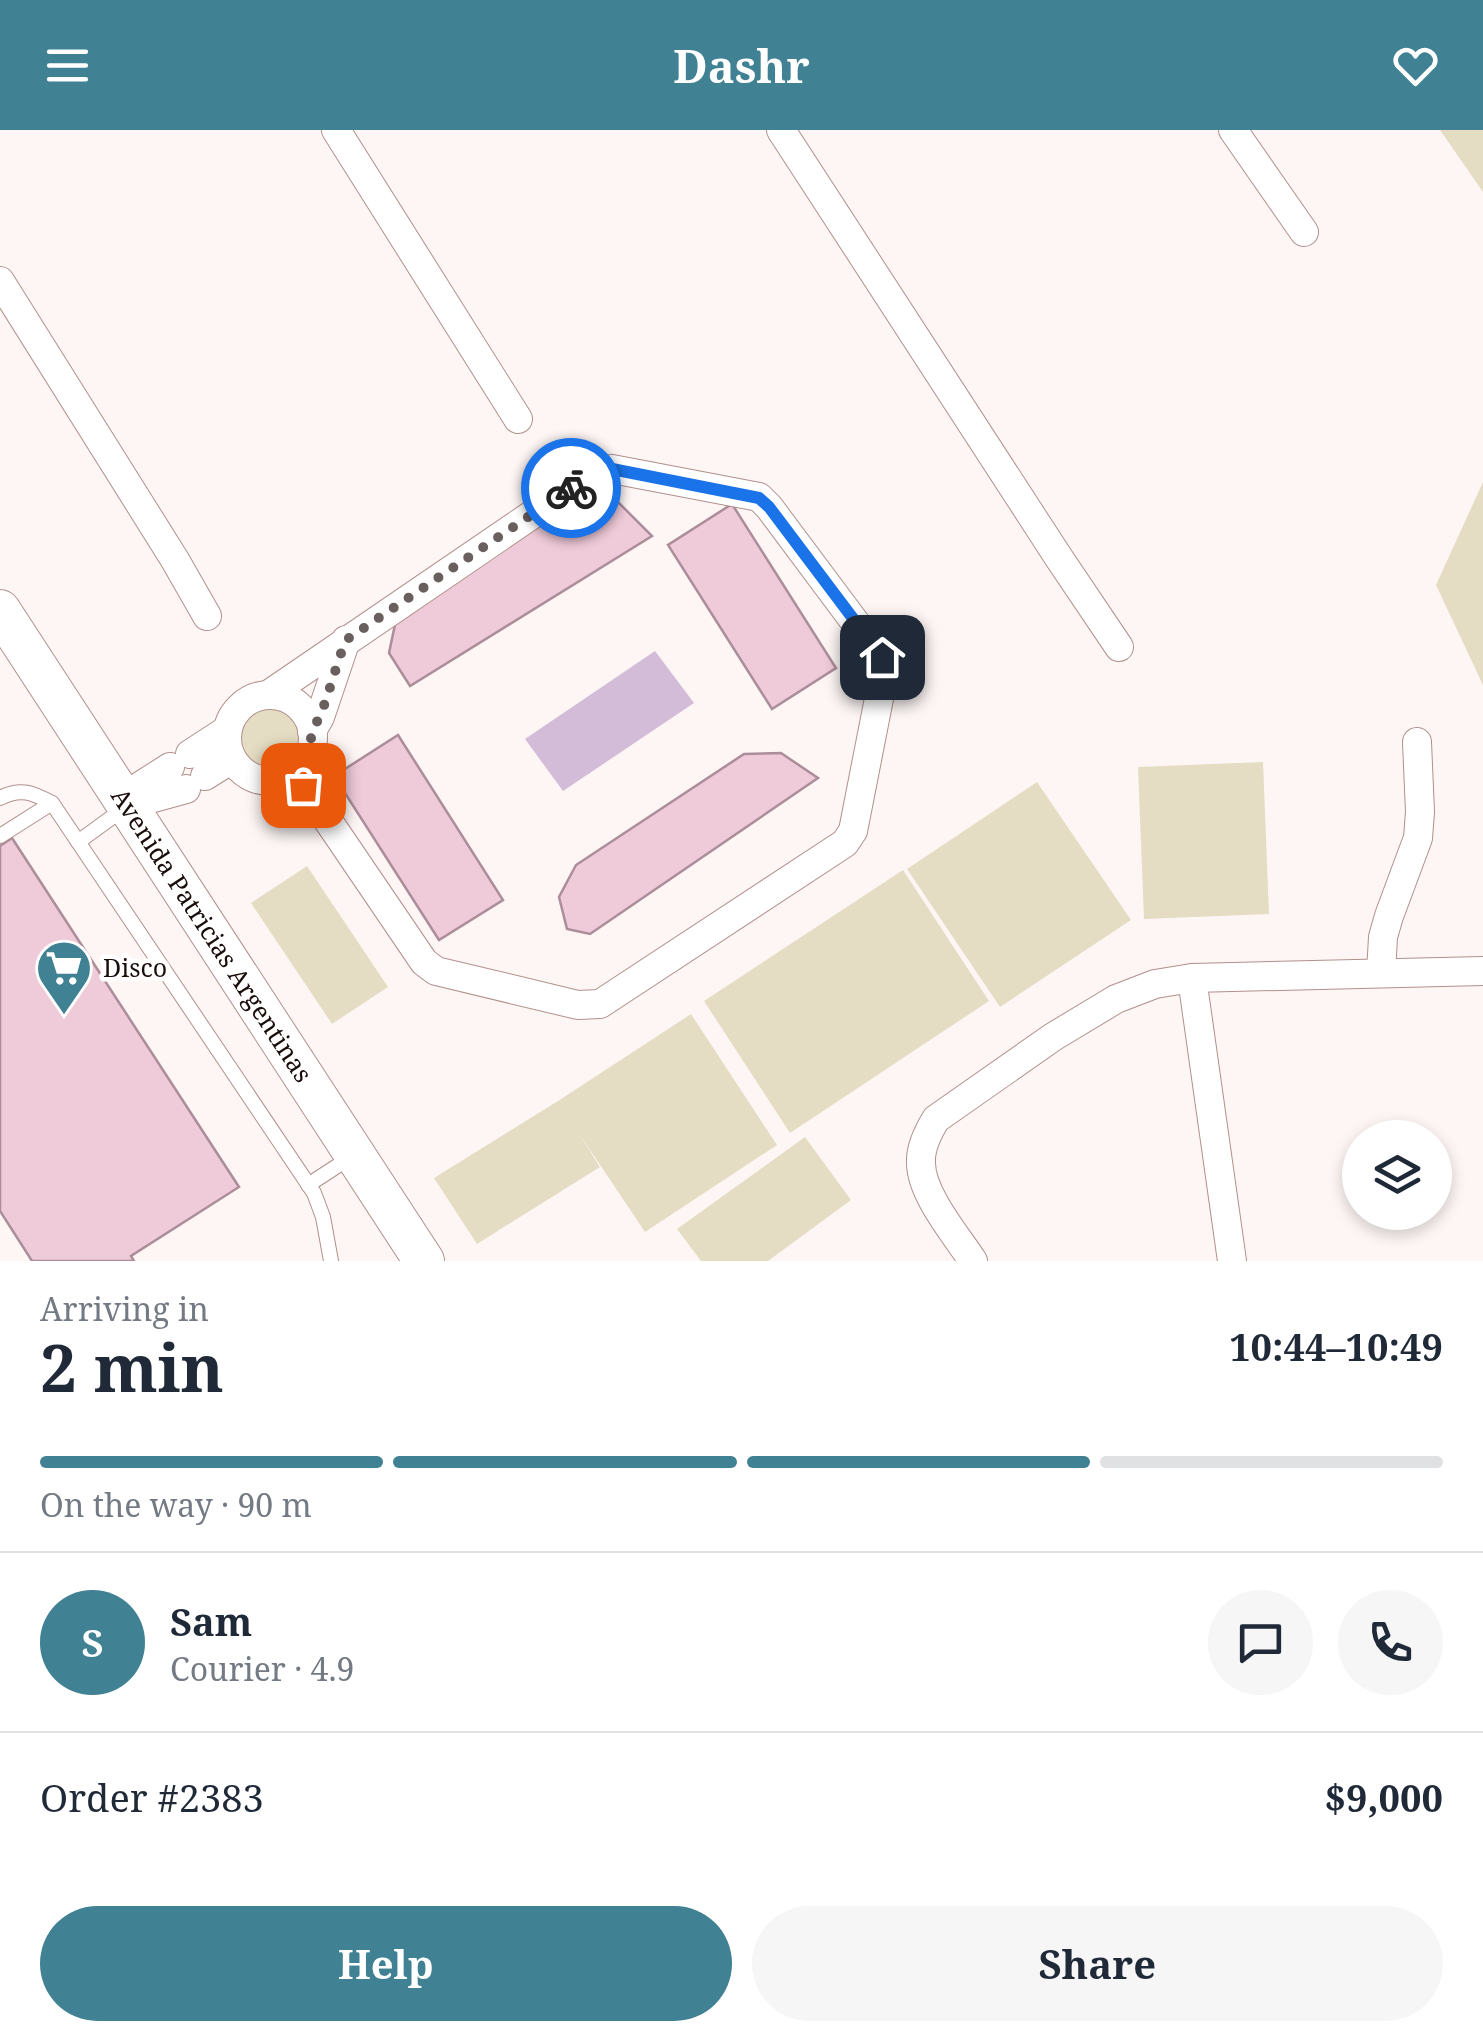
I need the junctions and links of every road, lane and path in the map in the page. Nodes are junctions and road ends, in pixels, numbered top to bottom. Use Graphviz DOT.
graph roads {
  1 [pos="336,130"];
  2 [pos="781,130"];
  3 [pos="1233,130"];
  4 [pos="1304,232"];
  5 [pos="0,281"];
  6 [pos="518,419"];
  7 [pos="0,610"];
  8 [pos="207,616"];
  9 [pos="346,640"];
  10 [pos="1119,646"];
  11 [pos="268,695"];
  12 [pos="226,730"];
  13 [pos="312,731"];
  14 [pos="1417,742"];
  15 [pos="232,759"];
  16 [pos="188,771"];
  17 [pos="295,772"];
  18 [pos="0,798"];
  19 [pos="125,801"];
  20 [pos="52,803"];
  21 [pos="0,836"];
  22 [pos="78,842"];
  23 [pos="1483,971"];
  24 [pos="1381,973"];
  25 [pos="1192,978"];
  26 [pos="356,1154"];
  27 [pos="308,1185"];
  28 [pos="331,1261"];
  29 [pos="424,1261"];
  30 [pos="973,1261"];
  31 [pos="1232,1261"];
  1 -- 6 [label="street"];
  2 -- 10 [label="street"];
  3 -- 4 [label="street"];
  5 -- 8 [label="street"];
  7 -- 19 [label="street, Avenida Patricias Argentinas"];
  9 -- 11 [label="street"];
  9 -- 13 [label="street"];
  9 -- 17 [label="street"];
  11 -- 12 [label="street"];
  11 -- 13 [label="street"];
  12 -- 15 [label="street"];
  12 -- 16 [label="street"];
  13 -- 17 [label="street"];
  14 -- 24 [label="street"];
  15 -- 16 [label="street"];
  15 -- 17 [label="street"];
  16 -- 19 [label="street"];
  18 -- 20 [label="lane"];
  19 -- 22 [label="lane"];
  19 -- 26 [label="street, Avenida Patricias Argentinas"];
  20 -- 21 [label="lane"];
  20 -- 22 [label="lane"];
  22 -- 27 [label="lane"];
  23 -- 24 [label="street"];
  24 -- 25 [label="street"];
  25 -- 30 [label="street"];
  25 -- 31 [label="street"];
  26 -- 27 [label="lane"];
  26 -- 29 [label="street, Avenida Patricias Argentinas"];
  27 -- 28 [label="lane"];
}
